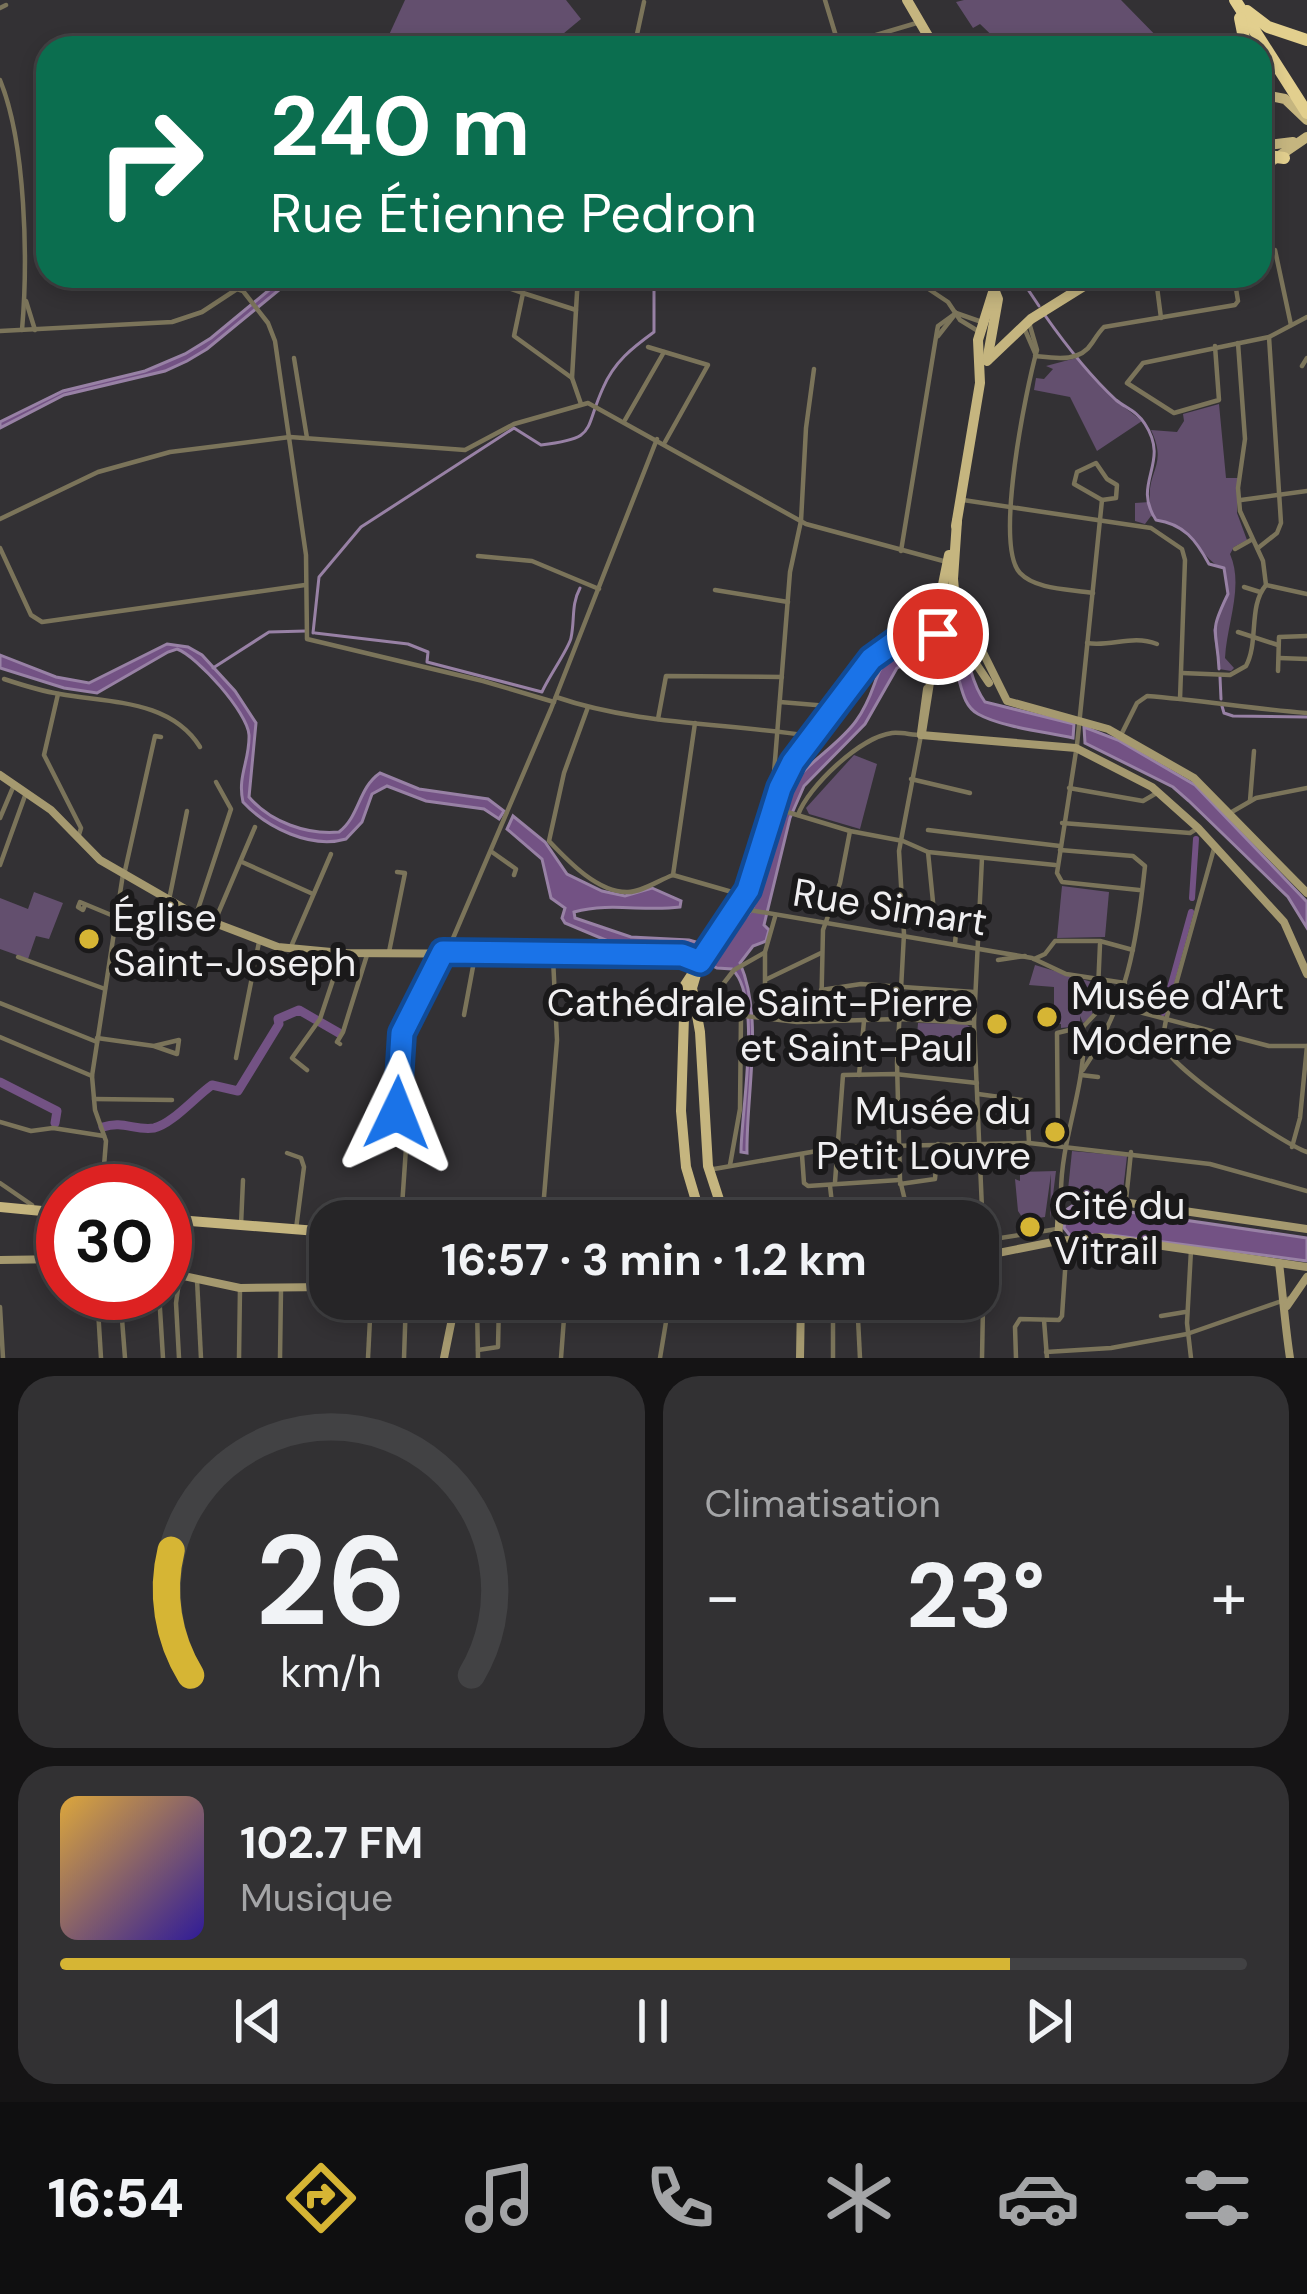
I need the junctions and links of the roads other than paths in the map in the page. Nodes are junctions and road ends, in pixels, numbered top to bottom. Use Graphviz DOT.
graph roads {
  1 [pos="824,0"];
  2 [pos="907,0"];
  3 [pos="644,2"];
  4 [pos="1239,5"];
  5 [pos="921,22"];
  6 [pos="637,36"];
  7 [pos="835,36"];
  8 [pos="875,36"];
  9 [pos="929,36"];
  10 [pos="1244,36"];
  11 [pos="1259,36"];
  12 [pos="1307,40"];
  13 [pos="1272,56"];
  14 [pos="1280,68"];
  15 [pos="0,80"];
  16 [pos="1272,96"];
  17 [pos="1307,102"];
  18 [pos="1307,117"];
  19 [pos="1298,148"];
  20 [pos="1272,164"];
  21 [pos="1272,250"];
  22 [pos="510,288"];
  23 [pos="578,288"];
  24 [pos="927,288"];
  25 [pos="994,288"];
  26 [pos="1081,288"];
  27 [pos="1157,288"];
  28 [pos="1236,288"];
  29 [pos="237,290"];
  30 [pos="523,292"];
  31 [pos="26,298"];
  32 [pos="577,310"];
  33 [pos="956,313"];
  34 [pos="1307,317"];
  35 [pos="1034,318"];
  36 [pos="1162,318"];
  37 [pos="988,324"];
  38 [pos="1291,325"];
  39 [pos="22,330"];
  40 [pos="35,330"];
  41 [pos="0,332"];
  42 [pos="1012,337"];
  43 [pos="1270,337"];
  44 [pos="1238,343"];
  45 [pos="1215,346"];
  46 [pos="649,347"];
  47 [pos="664,352"];
  48 [pos="1035,356"];
  49 [pos="294,358"];
  50 [pos="1307,358"];
  51 [pos="984,363"];
  52 [pos="1302,366"];
  53 [pos="814,369"];
  54 [pos="572,378"];
  55 [pos="580,404"];
  56 [pos="625,421"];
  57 [pos="290,436"];
  58 [pos="307,438"];
  59 [pos="657,440"];
  60 [pos="664,444"];
  61 [pos="1307,491"];
  62 [pos="1281,494"];
  63 [pos="962,500"];
  64 [pos="1102,500"];
  65 [pos="1238,500"];
  66 [pos="1009,508"];
  67 [pos="0,519"];
  68 [pos="801,521"];
  69 [pos="957,521"];
  70 [pos="1100,521"];
  71 [pos="1252,539"];
  72 [pos="0,548"];
  73 [pos="1257,548"];
  74 [pos="1235,549"];
  75 [pos="902,550"];
  76 [pos="478,556"];
  77 [pos="947,569"];
  78 [pos="305,585"];
  79 [pos="1266,585"];
  80 [pos="1244,587"];
  81 [pos="599,589"];
  82 [pos="715,590"];
  83 [pos="1260,592"];
  84 [pos="1093,593"];
  85 [pos="1307,593"];
  86 [pos="958,601"];
  87 [pos="788,602"];
  88 [pos="935,631"];
  89 [pos="1238,632"];
  90 [pos="1307,635"];
  91 [pos="1256,638"];
  92 [pos="1087,643"];
  93 [pos="1156,644"];
  94 [pos="1278,644"];
  95 [pos="1279,658"];
  96 [pos="1307,659"];
  97 [pos="1278,671"];
  98 [pos="1182,673"];
  99 [pos="782,676"];
  100 [pos="4,679"];
  101 [pos="58,694"];
  102 [pos="555,699"];
  103 [pos="1180,699"];
  104 [pos="1006,701"];
  105 [pos="780,702"];
  106 [pos="835,706"];
  107 [pos="589,707"];
  108 [pos="1307,713"];
  109 [pos="658,719"];
  110 [pos="1079,721"];
  111 [pos="695,723"];
  112 [pos="158,725"];
  113 [pos="777,731"];
  114 [pos="921,735"];
  115 [pos="1121,735"];
  116 [pos="813,736"];
  117 [pos="200,746"];
  118 [pos="1077,747"];
  119 [pos="1254,751"];
  120 [pos="0,775"];
  121 [pos="911,778"];
  122 [pos="216,782"];
  123 [pos="14,784"];
  124 [pos="777,786"];
  125 [pos="1069,788"];
  126 [pos="1307,788"];
  127 [pos="1157,791"];
  128 [pos="62,792"];
  129 [pos="26,793"];
  130 [pos="970,793"];
  131 [pos="1250,801"];
  132 [pos="773,808"];
  133 [pos="50,810"];
  134 [pos="187,811"];
  135 [pos="1230,813"];
  136 [pos="796,815"];
  137 [pos="0,818"];
  138 [pos="1062,823"];
  139 [pos="255,827"];
  140 [pos="1198,828"];
  141 [pos="928,830"];
  142 [pos="850,831"];
  143 [pos="78,838"];
  144 [pos="899,841"];
  145 [pos="1215,845"];
  146 [pos="1060,848"];
  147 [pos="490,851"];
  148 [pos="928,851"];
  149 [pos="332,854"];
  150 [pos="982,858"];
  151 [pos="241,862"];
  152 [pos="0,865"];
  153 [pos="1058,865"];
  154 [pos="397,872"];
  155 [pos="124,874"];
  156 [pos="514,875"];
  157 [pos="673,875"];
  158 [pos="1139,890"];
  159 [pos="1126,891"];
  160 [pos="1307,893"];
  161 [pos="313,894"];
  162 [pos="745,896"];
  163 [pos="169,900"];
  164 [pos="85,904"];
  165 [pos="1137,908"];
  166 [pos="743,909"];
  167 [pos="196,915"];
  168 [pos="116,917"];
  169 [pos="775,917"];
  170 [pos="214,923"];
  171 [pos="826,926"];
  172 [pos="904,934"];
  173 [pos="1100,941"];
  174 [pos="259,942"];
  175 [pos="955,944"];
  176 [pos="976,947"];
  177 [pos="290,949"];
  178 [pos="1132,950"];
  179 [pos="368,952"];
  180 [pos="389,952"];
  181 [pos="445,952"];
  182 [pos="766,952"];
  183 [pos="342,953"];
  184 [pos="476,953"];
  185 [pos="820,953"];
  186 [pos="553,954"];
  187 [pos="685,956"];
  188 [pos="1025,956"];
  189 [pos="18,957"];
  190 [pos="1034,958"];
  191 [pos="702,960"];
  192 [pos="998,960"];
  193 [pos="1307,974"];
  194 [pos="767,979"];
  195 [pos="1098,979"];
  196 [pos="686,980"];
  197 [pos="1125,983"];
  198 [pos="901,986"];
  199 [pos="106,989"];
  200 [pos="821,990"];
  201 [pos="974,992"];
  202 [pos="0,1003"];
  203 [pos="1118,1006"];
  204 [pos="694,1011"];
  205 [pos="464,1016"];
  206 [pos="746,1016"];
  207 [pos="765,1018"];
  208 [pos="899,1019"];
  209 [pos="864,1020"];
  210 [pos="821,1021"];
  211 [pos="1166,1021"];
  212 [pos="974,1024"];
  213 [pos="1082,1027"];
  214 [pos="0,1037"];
  215 [pos="97,1040"];
  216 [pos="340,1044"];
  217 [pos="154,1046"];
  218 [pos="1307,1046"];
  219 [pos="236,1058"];
  220 [pos="307,1070"];
  221 [pos="1083,1072"];
  222 [pos="897,1074"];
  223 [pos="859,1075"];
  224 [pos="92,1076"];
  225 [pos="1098,1077"];
  226 [pos="977,1083"];
  227 [pos="977,1094"];
  228 [pos="94,1099"];
  229 [pos="172,1100"];
  230 [pos="0,1122"];
  231 [pos="104,1136"];
  232 [pos="1029,1143"];
  233 [pos="938,1144"];
  234 [pos="978,1144"];
  235 [pos="901,1145"];
  236 [pos="1062,1146"];
  237 [pos="1292,1147"];
  238 [pos="837,1148"];
  239 [pos="1131,1152"];
  240 [pos="1307,1152"];
  241 [pos="287,1153"];
  242 [pos="802,1155"];
  243 [pos="103,1164"];
  244 [pos="729,1167"];
  245 [pos="708,1170"];
  246 [pos="243,1180"];
  247 [pos="900,1182"];
  248 [pos="0,1183"];
  249 [pos="833,1183"];
  250 [pos="1307,1191"];
  251 [pos="1061,1192"];
  252 [pos="402,1200"];
  253 [pos="544,1200"];
  254 [pos="696,1200"];
  255 [pos="719,1200"];
  256 [pos="830,1200"];
  257 [pos="904,1200"];
  258 [pos="979,1200"];
  259 [pos="1126,1203"];
  260 [pos="35,1210"];
  261 [pos="0,1211"];
  262 [pos="36,1214"];
  263 [pos="192,1224"];
  264 [pos="192,1225"];
  265 [pos="241,1226"];
  266 [pos="1307,1228"];
  267 [pos="296,1229"];
  268 [pos="1053,1229"];
  269 [pos="309,1231"];
  270 [pos="309,1233"];
  271 [pos="999,1238"];
  272 [pos="1063,1242"];
  273 [pos="1191,1250"];
  274 [pos="999,1254"];
  275 [pos="36,1259"];
  276 [pos="0,1260"];
  277 [pos="1279,1263"];
  278 [pos="1307,1268"];
  279 [pos="192,1278"];
  280 [pos="196,1279"];
  281 [pos="1305,1283"];
  282 [pos="240,1288"];
  283 [pos="309,1288"];
  284 [pos="280,1289"];
  285 [pos="1288,1301"];
  286 [pos="0,1307"];
  287 [pos="1187,1311"];
  288 [pos="1161,1316"];
  289 [pos="99,1320"];
  290 [pos="122,1320"];
  291 [pos="161,1320"];
  292 [pos="177,1320"];
  293 [pos="370,1320"];
  294 [pos="405,1320"];
  295 [pos="450,1320"];
  296 [pos="477,1320"];
  297 [pos="499,1320"];
  298 [pos="565,1320"];
  299 [pos="667,1320"];
  300 [pos="797,1320"];
  301 [pos="799,1320"];
  302 [pos="833,1320"];
  303 [pos="858,1320"];
  304 [pos="982,1320"];
  305 [pos="1044,1320"];
  306 [pos="1187,1334"];
  307 [pos="478,1354"];
  308 [pos="1047,1355"];
  309 [pos="660,1357"];
  310 [pos="3,1358"];
  311 [pos="101,1358"];
  312 [pos="125,1358"];
  313 [pos="163,1358"];
  314 [pos="179,1358"];
  315 [pos="201,1358"];
  316 [pos="239,1358"];
  317 [pos="280,1358"];
  318 [pos="368,1358"];
  319 [pos="404,1358"];
  320 [pos="444,1358"];
  321 [pos="561,1358"];
  322 [pos="673,1358"];
  323 [pos="798,1358"];
  324 [pos="832,1358"];
  325 [pos="860,1358"];
  326 [pos="982,1358"];
  327 [pos="1016,1358"];
  328 [pos="1192,1358"];
  329 [pos="1290,1358"];
  1 -- 7 [label="street"];
  2 -- 5 [label="main road"];
  3 -- 6 [label="street"];
  4 -- 10 [label="highway"];
  4 -- 11 [label="highway"];
  4 -- 12 [label="highway"];
  5 -- 8 [label="street"];
  5 -- 9 [label="main road"];
  13 -- 14 [label="highway"];
  14 -- 17 [label="highway"];
  14 -- 18 [label="highway"];
  15 -- 31 [label="street"];
  16 -- 18 [label="main road"];
  19 -- 20 [label="main road"];
  21 -- 38 [label="street"];
  22 -- 30 [label="street"];
  23 -- 32 [label="street"];
  24 -- 33 [label="street"];
  25 -- 37 [label="main road"];
  26 -- 35 [label="main road"];
  27 -- 36 [label="street"];
  28 -- 36 [label="street"];
  29 -- 40 [label="street"];
  29 -- 57 [label="street"];
  30 -- 32 [label="street"];
  30 -- 54 [label="street"];
  31 -- 39 [label="street"];
  31 -- 40 [label="street"];
  32 -- 54 [label="street"];
  33 -- 37 [label="street"];
  33 -- 37 [label="street"];
  33 -- 75 [label="street"];
  34 -- 38 [label="street"];
  35 -- 37 [label="main road"];
  35 -- 42 [label="main road"];
  35 -- 48 [label="street"];
  36 -- 48 [label="street"];
  37 -- 42 [label="main road"];
  37 -- 51 [label="main road"];
  38 -- 43 [label="street"];
  39 -- 40 [label="street"];
  39 -- 41 [label="street"];
  42 -- 51 [label="main road"];
  43 -- 44 [label="street"];
  43 -- 62 [label="street"];
  44 -- 45 [label="street"];
  44 -- 65 [label="street"];
  45 -- 45 [label="street"];
  46 -- 47 [label="street"];
  47 -- 56 [label="street"];
  47 -- 60 [label="street"];
  48 -- 66 [label="street"];
  49 -- 58 [label="street"];
  50 -- 52 [label="street"];
  51 -- 63 [label="main road"];
  53 -- 68 [label="street"];
  54 -- 55 [label="street"];
  55 -- 56 [label="street"];
  55 -- 58 [label="street"];
  56 -- 59 [label="street"];
  57 -- 58 [label="street"];
  57 -- 67 [label="street"];
  57 -- 78 [label="street"];
  59 -- 60 [label="street"];
  59 -- 81 [label="street"];
  60 -- 68 [label="street"];
  61 -- 62 [label="street"];
  62 -- 65 [label="street"];
  62 -- 73 [label="street"];
  63 -- 66 [label="street"];
  63 -- 69 [label="main road"];
  64 -- 64 [label="street"];
  64 -- 70 [label="street"];
  65 -- 71 [label="street"];
  66 -- 70 [label="street"];
  66 -- 84 [label="street"];
  68 -- 75 [label="street"];
  68 -- 87 [label="street"];
  69 -- 77 [label="main road"];
  69 -- 86 [label="main road"];
  70 -- 84 [label="street"];
  70 -- 98 [label="street"];
  71 -- 73 [label="street"];
  71 -- 74 [label="street"];
  72 -- 78 [label="street"];
  73 -- 79 [label="street"];
  75 -- 77 [label="street"];
  76 -- 81 [label="street"];
  77 -- 86 [label="street"];
  77 -- 88 [label="main road"];
  78 -- 102 [label="street"];
  79 -- 83 [label="street"];
  79 -- 85 [label="street"];
  80 -- 83 [label="street"];
  81 -- 102 [label="street"];
  82 -- 87 [label="street"];
  83 -- 91 [label="street"];
  84 -- 92 [label="street"];
  86 -- 88 [label="main road"];
  86 -- 104 [label="main road"];
  87 -- 99 [label="street"];
  88 -- 104 [label="main road"];
  88 -- 106 [label="main road"];
  88 -- 114 [label="main road"];
  89 -- 91 [label="street"];
  90 -- 94 [label="street"];
  91 -- 94 [label="street"];
  91 -- 98 [label="street"];
  92 -- 93 [label="street"];
  92 -- 110 [label="street"];
  94 -- 95 [label="street"];
  95 -- 96 [label="street"];
  95 -- 97 [label="street"];
  98 -- 103 [label="street"];
  99 -- 105 [label="street"];
  99 -- 109 [label="street"];
  100 -- 101 [label="street"];
  101 -- 117 [label="street"];
  101 -- 128 [label="street"];
  102 -- 107 [label="street"];
  102 -- 147 [label="street"];
  103 -- 108 [label="street"];
  103 -- 115 [label="street"];
  104 -- 110 [label="main road"];
  105 -- 106 [label="street"];
  105 -- 113 [label="street"];
  106 -- 116 [label="main road"];
  107 -- 109 [label="street"];
  107 -- 157 [label="street"];
  109 -- 111 [label="street"];
  110 -- 115 [label="main road"];
  110 -- 118 [label="street"];
  111 -- 113 [label="street"];
  111 -- 157 [label="street"];
  112 -- 155 [label="street"];
  113 -- 116 [label="street"];
  113 -- 124 [label="street"];
  114 -- 118 [label="main road"];
  114 -- 121 [label="street"];
  114 -- 136 [label="street"];
  115 -- 135 [label="main road"];
  116 -- 124 [label="main road"];
  118 -- 125 [label="street"];
  118 -- 127 [label="main road"];
  119 -- 131 [label="street"];
  120 -- 123 [label="main road"];
  121 -- 130 [label="street"];
  121 -- 144 [label="street"];
  122 -- 167 [label="street"];
  123 -- 129 [label="main road"];
  123 -- 137 [label="street"];
  124 -- 132 [label="main road"];
  125 -- 127 [label="street"];
  125 -- 138 [label="street"];
  126 -- 131 [label="street"];
  127 -- 140 [label="main road"];
  128 -- 133 [label="street"];
  128 -- 143 [label="street"];
  129 -- 133 [label="main road"];
  129 -- 152 [label="street"];
  131 -- 135 [label="street"];
  132 -- 136 [label="street"];
  132 -- 162 [label="main road"];
  133 -- 143 [label="main road"];
  134 -- 163 [label="street"];
  135 -- 160 [label="main road"];
  136 -- 142 [label="street"];
  138 -- 140 [label="street"];
  138 -- 146 [label="street"];
  139 -- 151 [label="street"];
  140 -- 145 [label="main road"];
  141 -- 146 [label="street"];
  142 -- 144 [label="street"];
  142 -- 171 [label="street"];
  143 -- 155 [label="main road"];
  144 -- 148 [label="street"];
  144 -- 172 [label="street"];
  145 -- 193 [label="main road"];
  145 -- 211 [label="street"];
  146 -- 153 [label="street"];
  146 -- 158 [label="street"];
  147 -- 156 [label="street"];
  147 -- 181 [label="street"];
  148 -- 150 [label="street"];
  148 -- 175 [label="street"];
  149 -- 161 [label="street"];
  150 -- 153 [label="street"];
  150 -- 176 [label="street"];
  151 -- 161 [label="street"];
  151 -- 170 [label="street"];
  153 -- 159 [label="street"];
  154 -- 180 [label="street"];
  155 -- 163 [label="main road"];
  155 -- 168 [label="street"];
  157 -- 162 [label="street"];
  158 -- 159 [label="street"];
  158 -- 165 [label="street"];
  159 -- 165 [label="street"];
  161 -- 177 [label="street"];
  162 -- 166 [label="main road"];
  163 -- 167 [label="main road"];
  164 -- 168 [label="street"];
  165 -- 178 [label="street"];
  166 -- 169 [label="street, Rue Simart"];
  166 -- 191 [label="main road"];
  167 -- 170 [label="main road"];
  168 -- 199 [label="street"];
  169 -- 171 [label="street, Rue Simart"];
  169 -- 182 [label="street"];
  170 -- 174 [label="main road"];
  171 -- 172 [label="street, Rue Simart"];
  171 -- 185 [label="street"];
  172 -- 175 [label="street, Rue Simart"];
  172 -- 198 [label="street"];
  173 -- 178 [label="street"];
  173 -- 190 [label="street"];
  173 -- 195 [label="street"];
  174 -- 177 [label="main road"];
  174 -- 219 [label="street"];
  175 -- 176 [label="street, Rue Simart"];
  176 -- 188 [label="street, Rue Simart"];
  176 -- 201 [label="street"];
  177 -- 183 [label="main road"];
  178 -- 197 [label="street"];
  179 -- 180 [label="main road"];
  179 -- 183 [label="main road"];
  179 -- 216 [label="street"];
  180 -- 181 [label="main road"];
  181 -- 184 [label="main road"];
  181 -- 252 [label="street"];
  182 -- 194 [label="street"];
  182 -- 204 [label="street"];
  183 -- 220 [label="street"];
  184 -- 186 [label="main road"];
  184 -- 205 [label="street"];
  185 -- 194 [label="street"];
  185 -- 200 [label="street"];
  186 -- 187 [label="main road"];
  186 -- 253 [label="street"];
  187 -- 191 [label="main road"];
  187 -- 196 [label="main road"];
  188 -- 190 [label="street, Rue Simart"];
  188 -- 192 [label="street"];
  189 -- 199 [label="street"];
  190 -- 195 [label="street, Rue Simart"];
  191 -- 196 [label="main road"];
  191 -- 204 [label="main road"];
  194 -- 207 [label="street"];
  195 -- 197 [label="street, Rue Simart"];
  195 -- 213 [label="street"];
  196 -- 204 [label="main road"];
  197 -- 203 [label="street"];
  198 -- 200 [label="street"];
  198 -- 201 [label="street"];
  198 -- 208 [label="street"];
  199 -- 215 [label="street"];
  200 -- 210 [label="street"];
  201 -- 212 [label="street"];
  202 -- 215 [label="street"];
  203 -- 211 [label="street"];
  203 -- 221 [label="street"];
  204 -- 206 [label="street"];
  204 -- 245 [label="main road"];
  204 -- 254 [label="main road"];
  206 -- 207 [label="street"];
  206 -- 244 [label="street"];
  207 -- 210 [label="street"];
  208 -- 209 [label="street"];
  208 -- 212 [label="street"];
  208 -- 222 [label="street"];
  209 -- 210 [label="street"];
  209 -- 223 [label="street"];
  211 -- 218 [label="street"];
  211 -- 237 [label="street"];
  212 -- 226 [label="street"];
  213 -- 221 [label="street"];
  213 -- 236 [label="street"];
  214 -- 224 [label="street"];
  215 -- 217 [label="street"];
  215 -- 224 [label="street"];
  218 -- 237 [label="street"];
  221 -- 225 [label="street"];
  221 -- 236 [label="street"];
  222 -- 223 [label="street"];
  222 -- 226 [label="street"];
  222 -- 235 [label="street"];
  223 -- 238 [label="street"];
  224 -- 228 [label="street"];
  226 -- 227 [label="street"];
  227 -- 232 [label="street"];
  227 -- 234 [label="street"];
  228 -- 229 [label="street"];
  228 -- 231 [label="street"];
  230 -- 231 [label="street"];
  231 -- 243 [label="street"];
  232 -- 234 [label="street"];
  232 -- 236 [label="street"];
  233 -- 234 [label="street"];
  233 -- 235 [label="street"];
  233 -- 247 [label="street"];
  234 -- 258 [label="street"];
  235 -- 238 [label="street"];
  235 -- 247 [label="street"];
  236 -- 239 [label="street"];
  236 -- 251 [label="street"];
  237 -- 240 [label="street"];
  238 -- 242 [label="street"];
  238 -- 249 [label="street"];
  239 -- 250 [label="street"];
  239 -- 259 [label="street"];
  241 -- 267 [label="street"];
  242 -- 244 [label="street"];
  242 -- 249 [label="street"];
  244 -- 245 [label="street"];
  245 -- 255 [label="main road"];
  246 -- 265 [label="street"];
  247 -- 249 [label="street"];
  247 -- 257 [label="street"];
  248 -- 260 [label="street"];
  249 -- 256 [label="street"];
  251 -- 259 [label="main road"];
  251 -- 268 [label="main road"];
  259 -- 266 [label="main road"];
  260 -- 261 [label="main road"];
  261 -- 262 [label="main road"];
  263 -- 265 [label="main road"];
  264 -- 270 [label="main road"];
  265 -- 267 [label="main road"];
  267 -- 269 [label="main road"];
  268 -- 271 [label="street"];
  268 -- 272 [label="main road"];
  272 -- 273 [label="main road"];
  272 -- 274 [label="main road"];
  272 -- 305 [label="street"];
  273 -- 277 [label="main road"];
  273 -- 287 [label="street"];
  275 -- 276 [label="main road"];
  277 -- 278 [label="main road"];
  277 -- 285 [label="main road"];
  279 -- 280 [label="main road"];
  280 -- 282 [label="main road"];
  280 -- 315 [label="street"];
  281 -- 285 [label="main road"];
  282 -- 284 [label="main road"];
  282 -- 316 [label="street"];
  283 -- 284 [label="main road"];
  284 -- 317 [label="street"];
  285 -- 306 [label="street"];
  285 -- 329 [label="main road"];
  286 -- 310 [label="street"];
  287 -- 288 [label="street"];
  287 -- 306 [label="street"];
  289 -- 311 [label="street"];
  290 -- 312 [label="street"];
  291 -- 313 [label="street"];
  292 -- 314 [label="street"];
  293 -- 318 [label="street"];
  294 -- 319 [label="street"];
  295 -- 320 [label="main road"];
  296 -- 307 [label="street"];
  297 -- 307 [label="street"];
  298 -- 321 [label="street"];
  299 -- 309 [label="street"];
  300 -- 323 [label="main road"];
  301 -- 323 [label="main road"];
  302 -- 324 [label="street"];
  303 -- 325 [label="street"];
  304 -- 326 [label="street"];
  305 -- 308 [label="street"];
  305 -- 327 [label="street"];
  306 -- 308 [label="street"];
  306 -- 328 [label="street"];
  309 -- 322 [label="street"];
}
